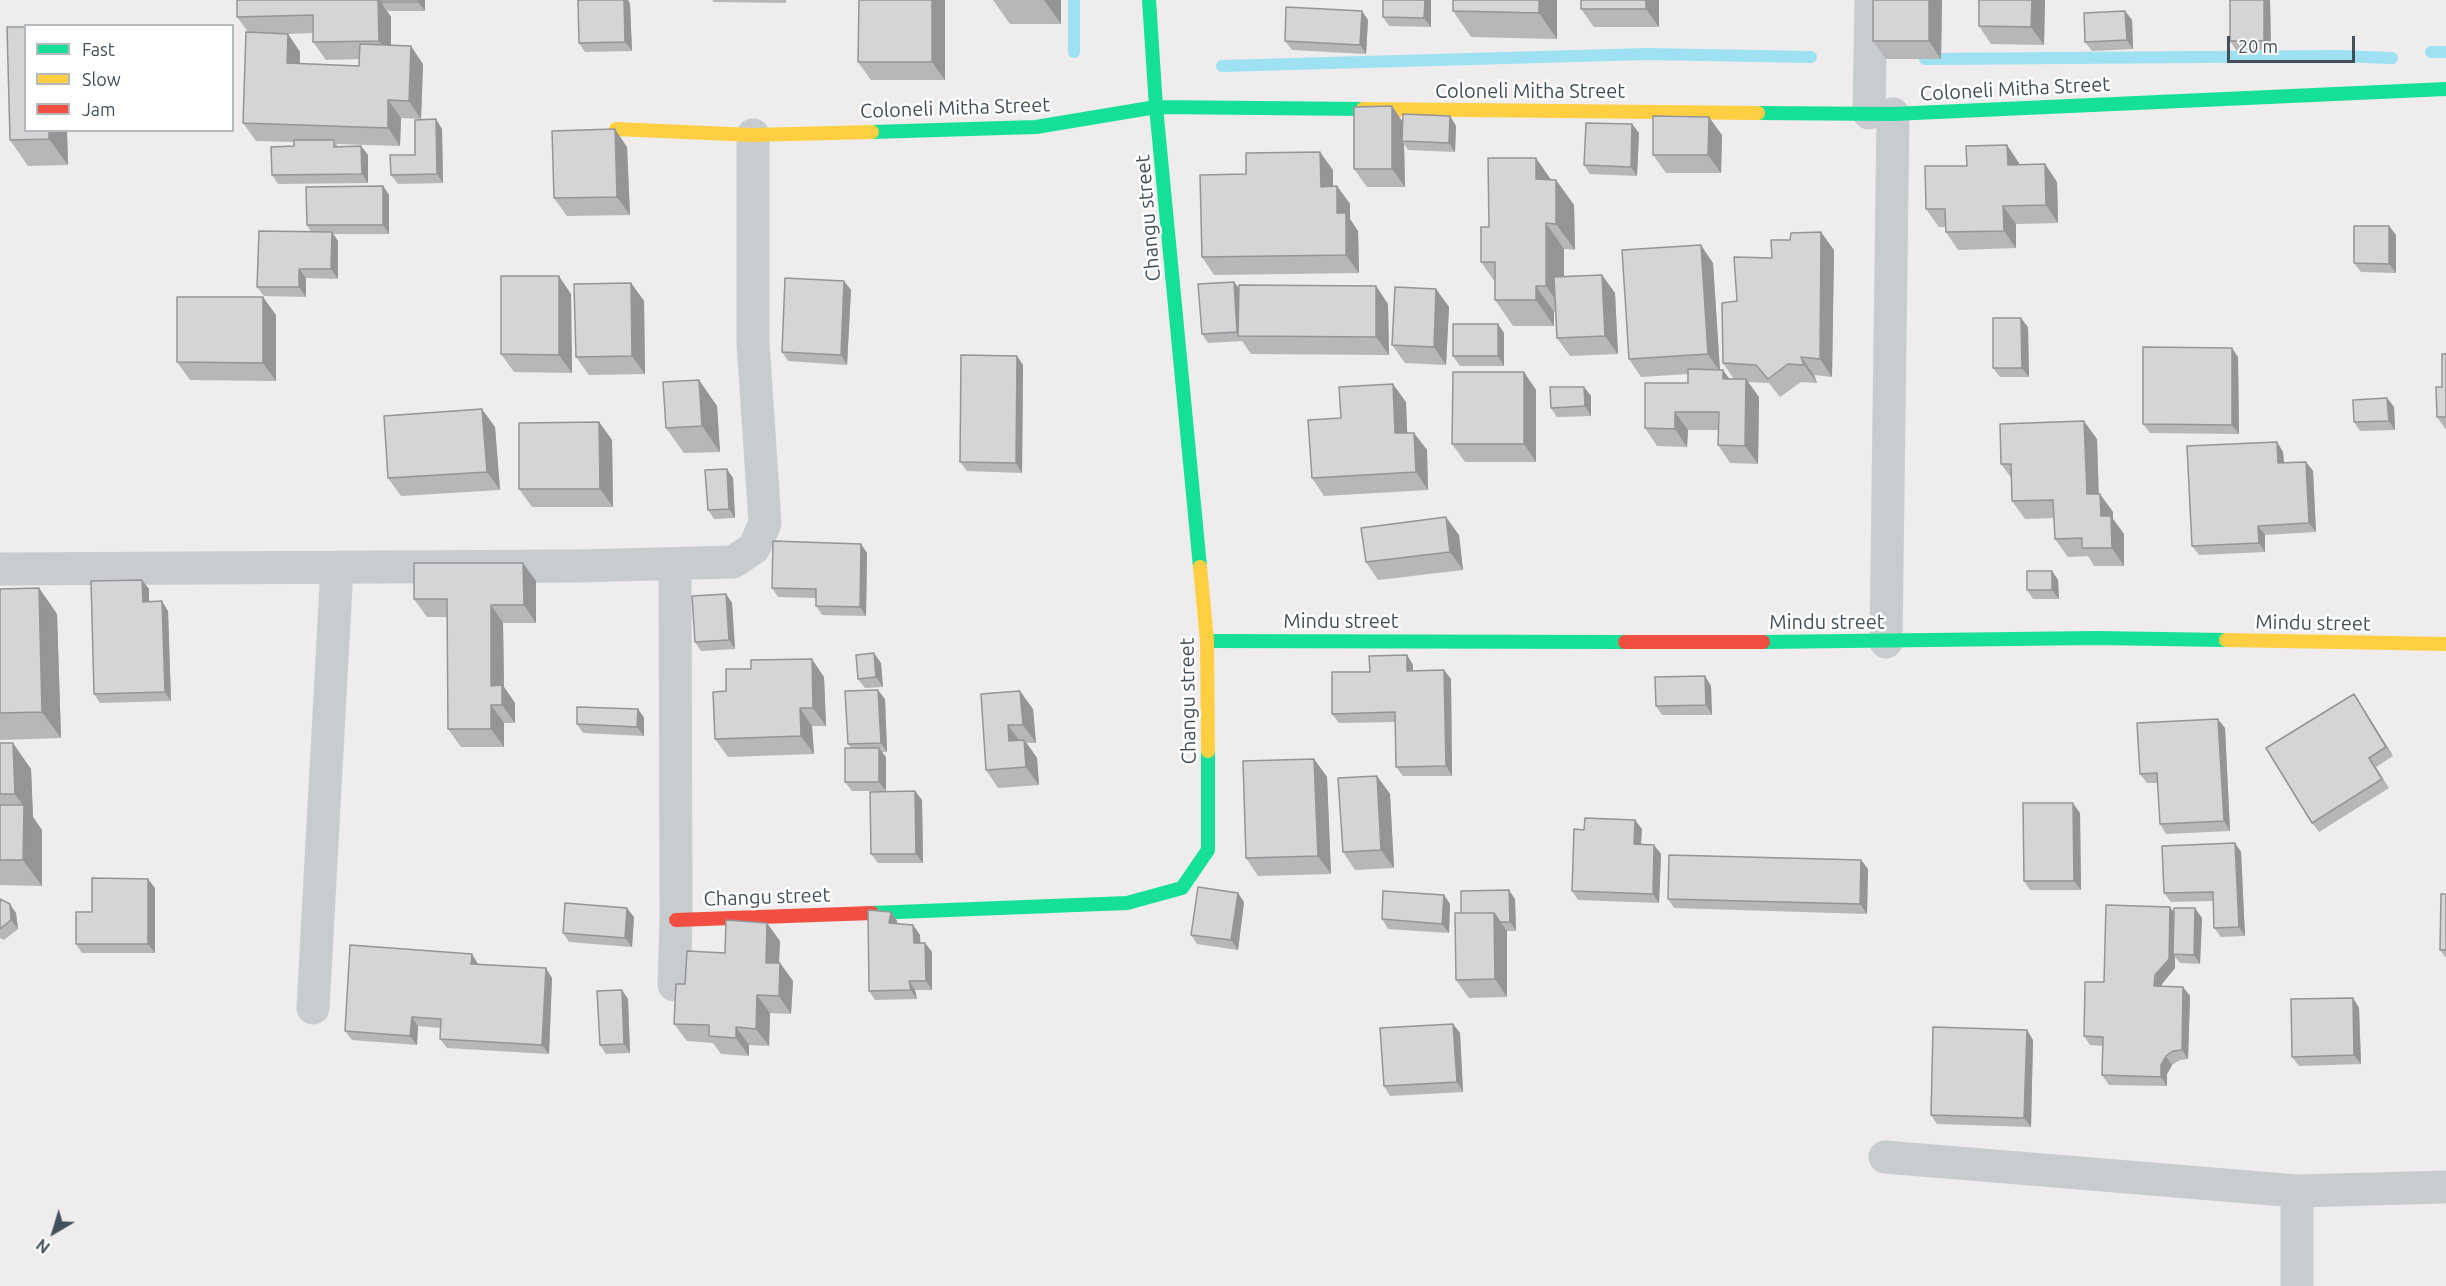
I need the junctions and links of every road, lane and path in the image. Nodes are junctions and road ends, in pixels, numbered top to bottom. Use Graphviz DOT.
graph roads {
  1 [pos="1149,0"];
  2 [pos="1870,0"];
  3 [pos="2446,89"];
  4 [pos="1156,107"];
  5 [pos="1881,113"];
  6 [pos="616,129"];
  7 [pos="753,135"];
  8 [pos="675,564"];
  9 [pos="337,567"];
  10 [pos="0,569"];
  11 [pos="1207,641"];
  12 [pos="1886,642"];
  13 [pos="2446,644"];
  14 [pos="676,920"];
  15 [pos="674,985"];
  16 [pos="313,1008"];
  17 [pos="1885,1157"];
  18 [pos="2446,1187"];
  19 [pos="2296,1191"];
  20 [pos="2297,1286"];
  1 -- 4 [label="street, Changu street"];
  2 -- 5 [label="street"];
  3 -- 5 [label="street, Coloneli Mitha Street"];
  4 -- 5 [label="street, Coloneli Mitha Street"];
  4 -- 7 [label="street, Coloneli Mitha Street"];
  4 -- 11 [label="street, Changu street"];
  5 -- 12 [label="street"];
  6 -- 7 [label="street, Coloneli Mitha Street"];
  7 -- 8 [label="street"];
  8 -- 9 [label="street"];
  8 -- 14 [label="street"];
  9 -- 10 [label="street"];
  9 -- 16 [label="street"];
  11 -- 12 [label="street, Mindu street"];
  11 -- 14 [label="street, Changu street"];
  12 -- 13 [label="street, Mindu street"];
  14 -- 15 [label="street"];
  17 -- 19 [label="street"];
  18 -- 19 [label="street"];
  19 -- 20 [label="street"];
}
